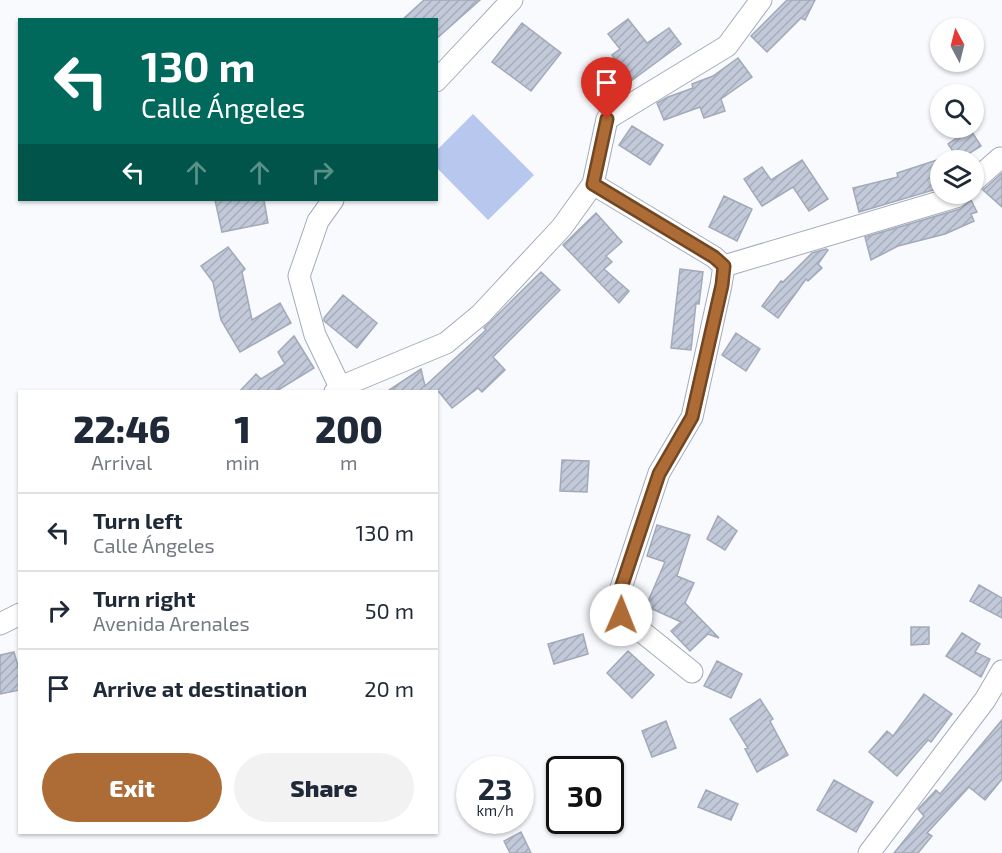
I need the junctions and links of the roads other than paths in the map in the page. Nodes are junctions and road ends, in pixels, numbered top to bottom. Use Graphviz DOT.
graph roads {
  1 [pos="512,0"];
  2 [pos="761,0"];
  3 [pos="438,79"];
  4 [pos="1000,158"];
  5 [pos="984,172"];
  6 [pos="593,184"];
  7 [pos="332,201"];
  8 [pos="932,204"];
  9 [pos="724,266"];
  10 [pos="338,389"];
  11 [pos="18,615"];
  12 [pos="0,624"];
  13 [pos="1002,670"];
  14 [pos="692,672"];
  15 [pos="869,853"];
  1 -- 3 [label="street"];
  2 -- 6 [label="street"];
  4 -- 5 [label="street"];
  6 -- 9 [label="street"];
  6 -- 10 [label="street"];
  7 -- 10 [label="street"];
  8 -- 9 [label="street"];
  9 -- 14 [label="street"];
  11 -- 12 [label="street"];
  13 -- 15 [label="street"];
}
